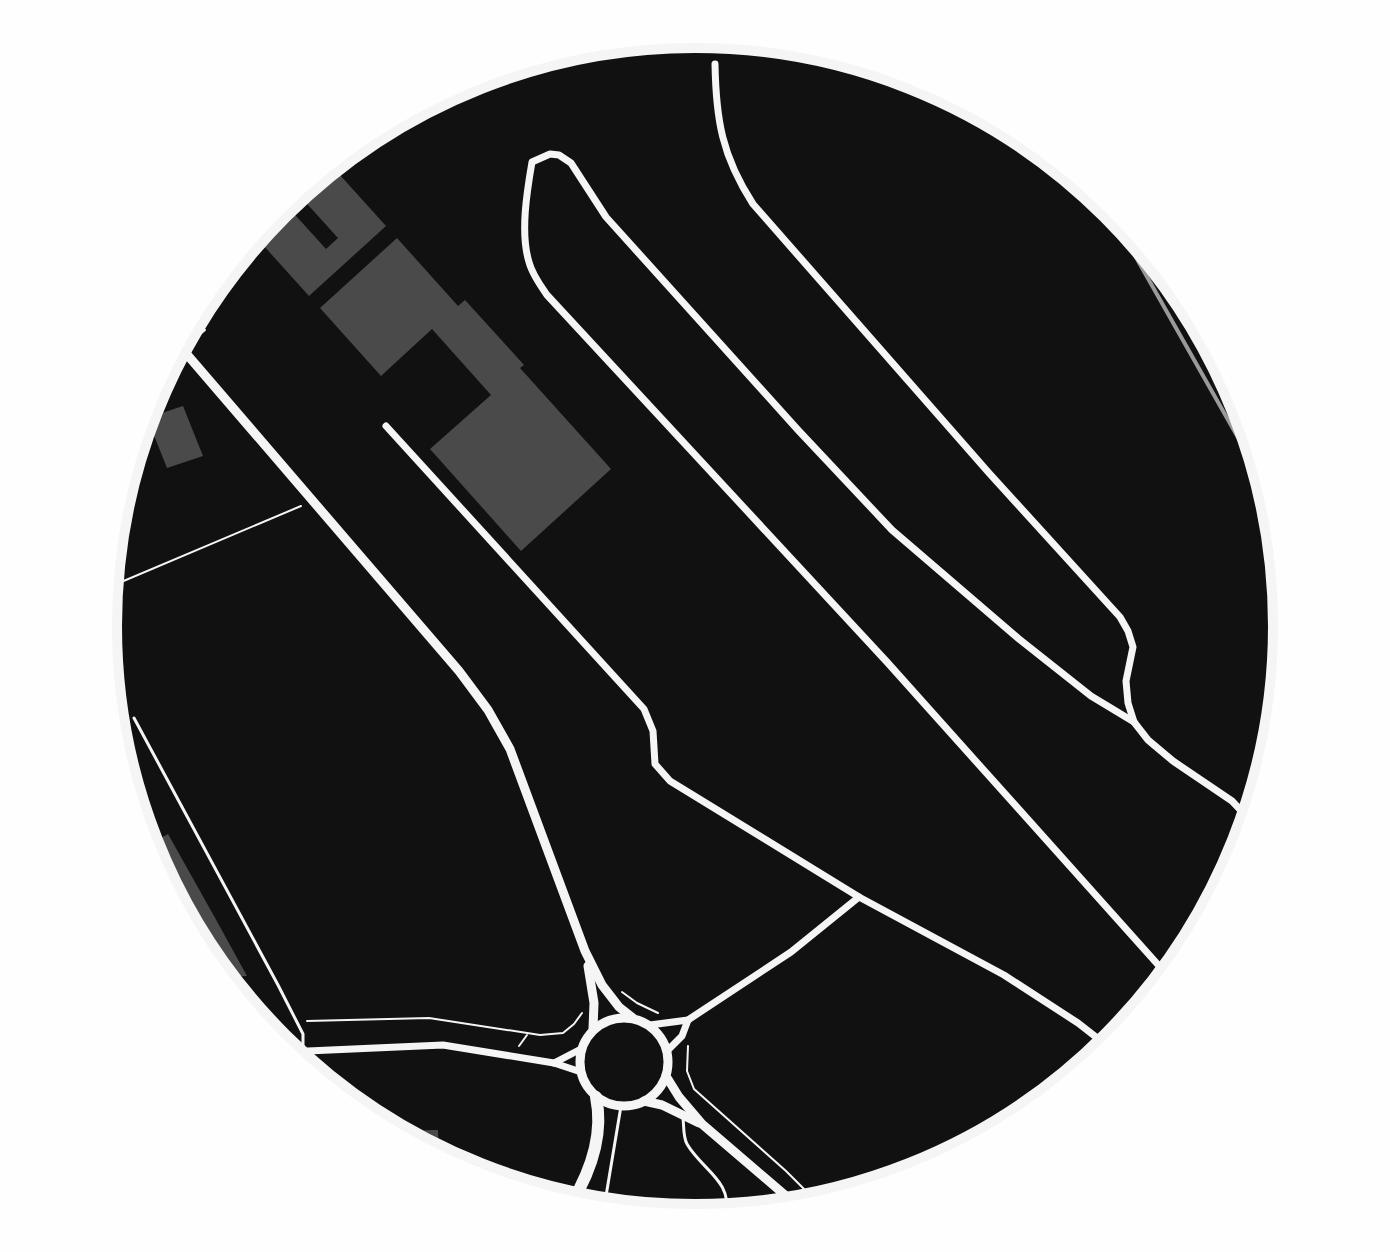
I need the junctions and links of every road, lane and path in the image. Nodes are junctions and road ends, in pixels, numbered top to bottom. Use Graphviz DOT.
graph roads {
  1 [pos="715,64"];
  2 [pos="186,353"];
  3 [pos="386,426"];
  4 [pos="312,501"];
  5 [pos="119,583"];
  6 [pos="134,718"];
  7 [pos="1134,722"];
  8 [pos="1242,812"];
  9 [pos="859,897"];
  10 [pos="585,951"];
  11 [pos="1161,968"];
  12 [pos="613,999"];
  13 [pos="594,1003"];
  14 [pos="633,1018"];
  15 [pos="688,1020"];
  16 [pos="672,1022"];
  17 [pos="297,1023"];
  18 [pos="650,1025"];
  19 [pos="593,1029"];
  20 [pos="682,1036"];
  21 [pos="1099,1040"];
  22 [pos="581,1049"];
  23 [pos="303,1051"];
  24 [pos="667,1051"];
  25 [pos="554,1063"];
  26 [pos="581,1072"];
  27 [pos="666,1076"];
  28 [pos="596,1097"];
  29 [pos="644,1101"];
  30 [pos="621,1106"];
  31 [pos="683,1117"];
  32 [pos="702,1124"];
  33 [pos="578,1192"];
  34 [pos="808,1193"];
  35 [pos="786,1196"];
  36 [pos="606,1197"];
  37 [pos="728,1203"];
  1 -- 7 [label="street"];
  2 -- 4 [label="street"];
  3 -- 9 [label="street"];
  4 -- 5 [label="path"];
  4 -- 10 [label="street"];
  6 -- 17 [label="lane"];
  7 -- 8 [label="street"];
  7 -- 11 [label="street"];
  9 -- 15 [label="street"];
  9 -- 21 [label="street"];
  10 -- 12 [label="street"];
  10 -- 13 [label="street"];
  12 -- 14 [label="street"];
  12 -- 16 [label="path"];
  13 -- 17 [label="path"];
  13 -- 19 [label="street"];
  14 -- 18 [label="street"];
  14 -- 19 [label="street"];
  15 -- 16 [label="street"];
  15 -- 20 [label="street"];
  16 -- 18 [label="street"];
  17 -- 23 [label="lane"];
  18 -- 24 [label="street"];
  19 -- 22 [label="street"];
  20 -- 24 [label="street"];
  20 -- 34 [label="path"];
  22 -- 25 [label="street"];
  22 -- 26 [label="street"];
  23 -- 25 [label="street"];
  24 -- 27 [label="street"];
  25 -- 26 [label="street"];
  26 -- 28 [label="street"];
  27 -- 29 [label="street"];
  27 -- 32 [label="street"];
  28 -- 30 [label="street"];
  28 -- 33 [label="highway"];
  29 -- 30 [label="street"];
  29 -- 31 [label="street"];
  30 -- 36 [label="lane"];
  31 -- 32 [label="street"];
  31 -- 37 [label="lane"];
  32 -- 35 [label="street"];
}
